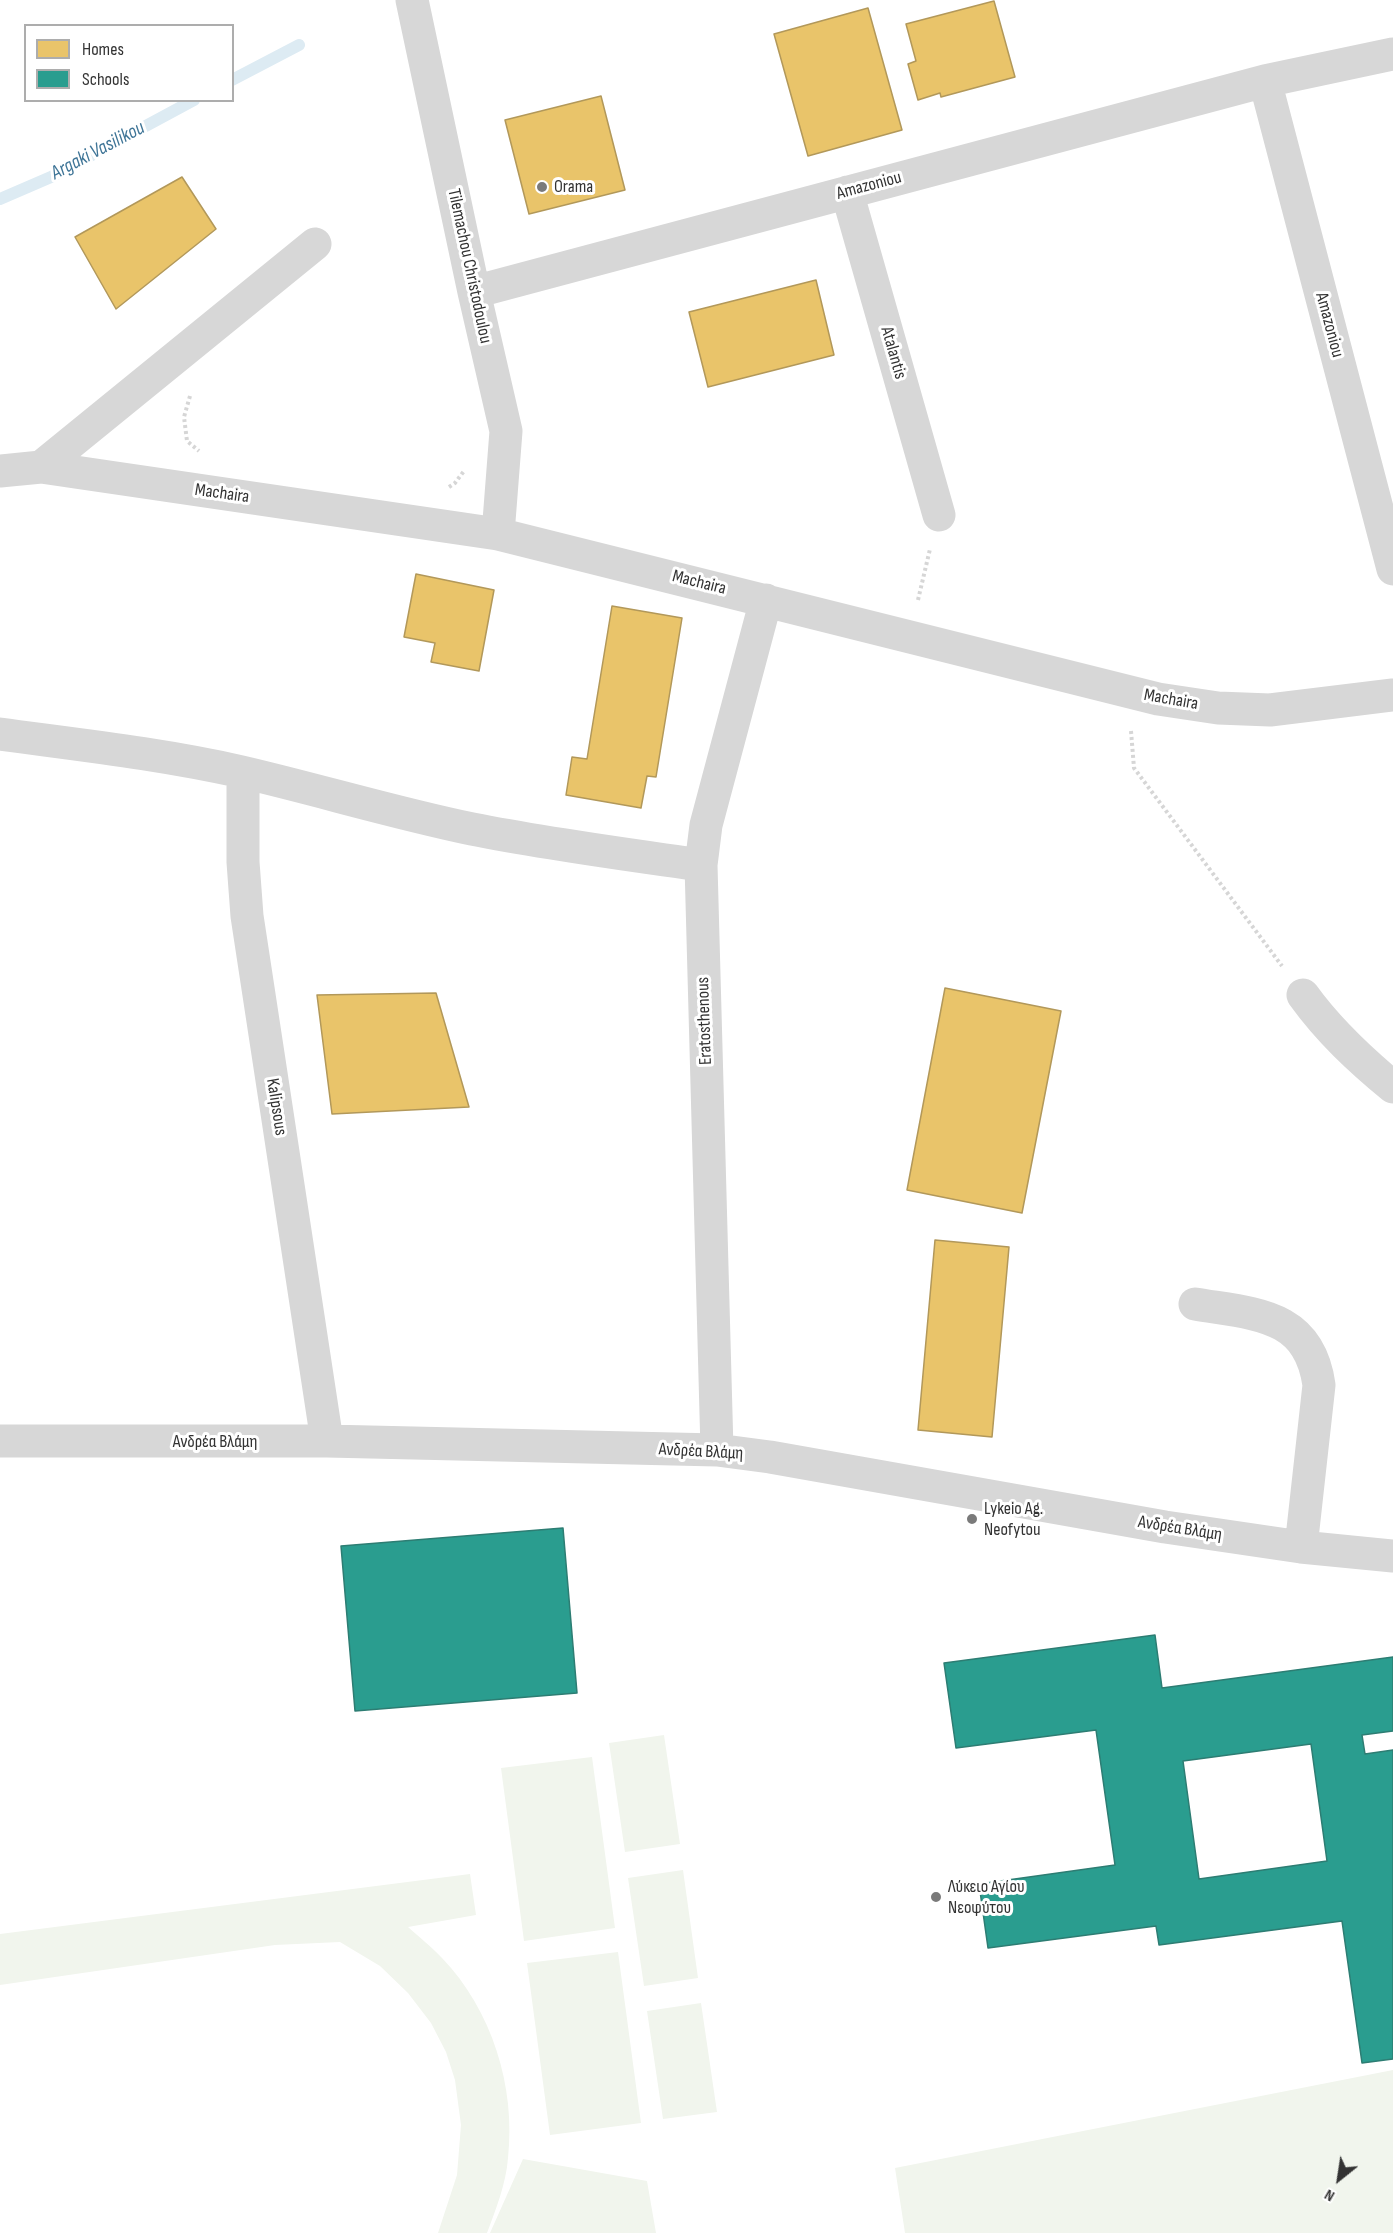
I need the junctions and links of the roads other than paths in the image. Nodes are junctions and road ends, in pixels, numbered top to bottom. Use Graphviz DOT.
graph roads {
  1 [pos="412,0"];
  2 [pos="1393,54"];
  3 [pos="1265,81"];
  4 [pos="847,192"];
  5 [pos="315,244"];
  6 [pos="474,292"];
  7 [pos="41,467"];
  8 [pos="0,471"];
  9 [pos="939,515"];
  10 [pos="498,534"];
  11 [pos="1393,569"];
  12 [pos="766,600"];
  13 [pos="1393,695"];
  14 [pos="0,734"];
  15 [pos="243,773"];
  16 [pos="701,865"];
  17 [pos="1303,995"];
  18 [pos="1393,1087"];
  19 [pos="1195,1304"];
  20 [pos="0,1441"];
  21 [pos="327,1441"];
  22 [pos="717,1450"];
  23 [pos="1302,1547"];
  24 [pos="1393,1556"];
  1 -- 6 [label="street, Tilemachou Christodoulou"];
  2 -- 3 [label="street, Amazoniou"];
  3 -- 4 [label="street, Amazoniou"];
  3 -- 11 [label="street, Amazoniou"];
  4 -- 6 [label="street, Amazoniou"];
  4 -- 9 [label="street, Atalantis"];
  5 -- 7 [label="street"];
  6 -- 10 [label="street, Tilemachou Christodoulou"];
  7 -- 8 [label="street, Machaira"];
  7 -- 10 [label="street, Machaira"];
  10 -- 12 [label="street, Machaira"];
  12 -- 13 [label="street, Machaira"];
  12 -- 16 [label="street, Eratosthenous"];
  14 -- 15 [label="street"];
  15 -- 16 [label="street"];
  15 -- 21 [label="street, Kalipsous"];
  16 -- 22 [label="street, Eratosthenous"];
  17 -- 18 [label="street"];
  19 -- 23 [label="street"];
  20 -- 21 [label="street, Ανδρέα Βλάμη"];
  21 -- 22 [label="street, Ανδρέα Βλάμη"];
  22 -- 23 [label="street, Ανδρέα Βλάμη"];
  23 -- 24 [label="street, Ανδρέα Βλάμη"];
}
